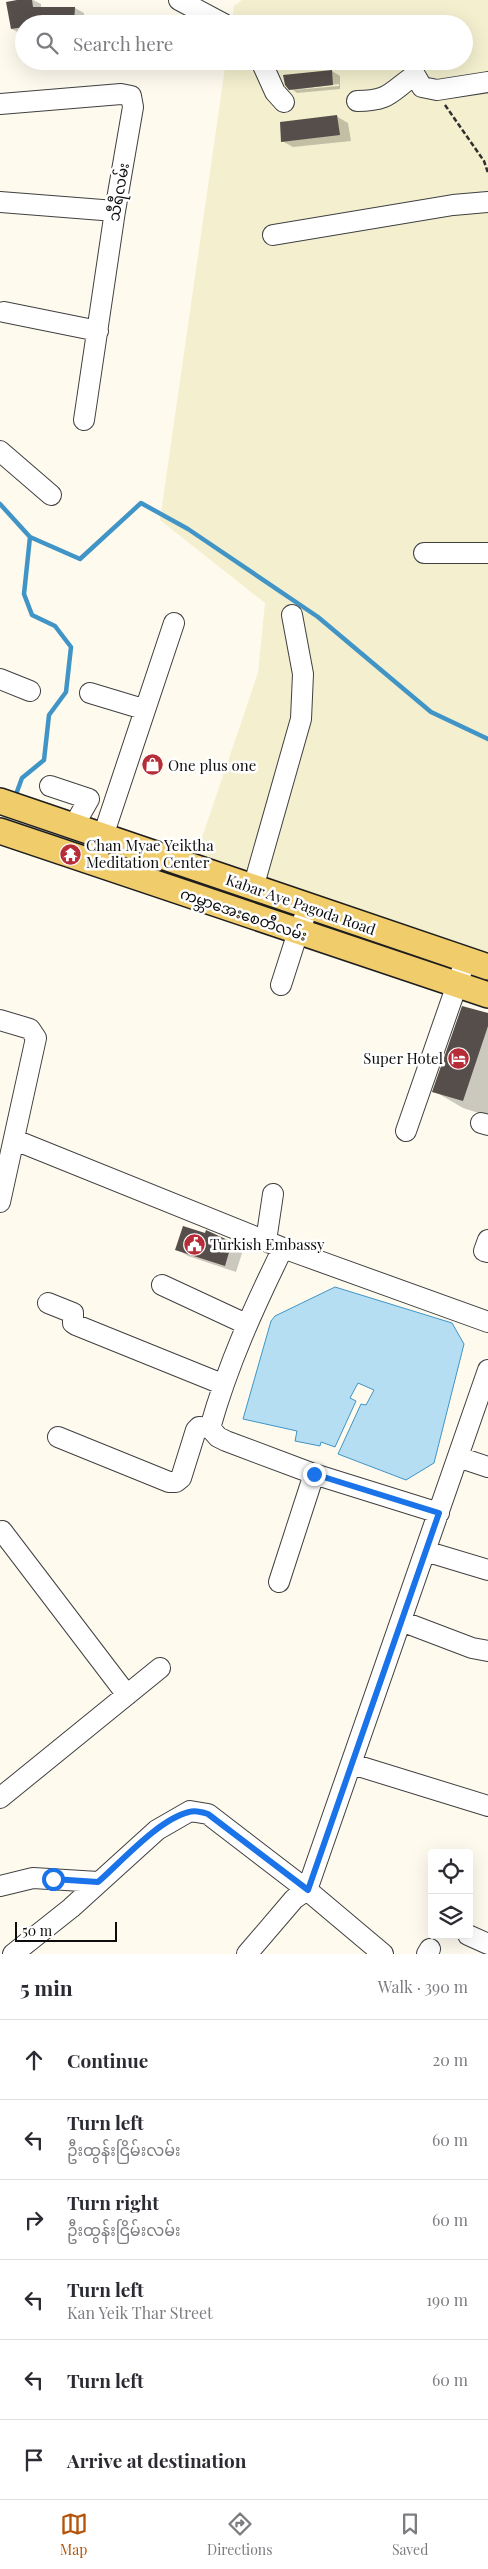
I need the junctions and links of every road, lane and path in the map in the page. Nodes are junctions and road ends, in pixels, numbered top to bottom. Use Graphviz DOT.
graph roads {
  1 [pos="179,0"];
  2 [pos="207,15"];
  3 [pos="265,70"];
  4 [pos="488,82"];
  5 [pos="437,90"];
  6 [pos="357,101"];
  7 [pos="284,102"];
  8 [pos="0,104"];
  9 [pos="488,173"];
  10 [pos="0,202"];
  11 [pos="488,202"];
  12 [pos="115,211"];
  13 [pos="273,236"];
  14 [pos="4,312"];
  15 [pos="98,331"];
  16 [pos="84,420"];
  17 [pos="0,451"];
  18 [pos="51,495"];
  19 [pos="424,553"];
  20 [pos="488,553"];
  21 [pos="292,615"];
  22 [pos="174,623"];
  23 [pos="0,679"];
  24 [pos="30,691"];
  25 [pos="90,693"];
  26 [pos="143,709"];
  27 [pos="50,786"];
  28 [pos="0,801"];
  29 [pos="73,827"];
  30 [pos="0,831"];
  31 [pos="102,836"];
  32 [pos="94,863"];
  33 [pos="253,888"];
  34 [pos="309,907"];
  35 [pos="298,932"];
  36 [pos="477,964"];
  37 [pos="281,985"];
  38 [pos="457,985"];
  39 [pos="488,996"];
  40 [pos="0,1020"];
  41 [pos="406,1131"];
  42 [pos="15,1140"];
  43 [pos="273,1194"];
  44 [pos="0,1200"];
  45 [pos="488,1240"];
  46 [pos="275,1245"];
  47 [pos="488,1252"];
  48 [pos="162,1285"];
  49 [pos="48,1304"];
  50 [pos="488,1322"];
  51 [pos="246,1324"];
  52 [pos="487,1376"];
  53 [pos="222,1384"];
  54 [pos="210,1428"];
  55 [pos="58,1437"];
  56 [pos="458,1457"];
  57 [pos="488,1467"];
  58 [pos="314,1474"];
  59 [pos="439,1513"];
  60 [pos="1,1530"];
  61 [pos="425,1551"];
  62 [pos="488,1570"];
  63 [pos="279,1582"];
  64 [pos="401,1621"];
  65 [pos="488,1651"];
  66 [pos="160,1668"];
  67 [pos="128,1695"];
  68 [pos="352,1764"];
  69 [pos="0,1798"];
  70 [pos="488,1806"];
  71 [pos="98,1882"];
  72 [pos="0,1886"];
  73 [pos="308,1890"];
  74 [pos="473,1937"];
  75 [pos="488,1944"];
  76 [pos="14,1954"];
  77 [pos="247,1954"];
  78 [pos="383,1954"];
  1 -- 2 [label="street"];
  3 -- 7 [label="street"];
  4 -- 5 [label="street"];
  5 -- 6 [label="street"];
  5 -- 9 [label="path"];
  8 -- 12 [label="street, သီရီလမ်း"];
  10 -- 12 [label="street"];
  11 -- 13 [label="street"];
  12 -- 15 [label="street, သီရီလမ်း"];
  14 -- 15 [label="street"];
  15 -- 16 [label="street, သီရီလမ်း"];
  17 -- 18 [label="street"];
  19 -- 20 [label="street"];
  21 -- 33 [label="street"];
  22 -- 26 [label="street"];
  23 -- 24 [label="street"];
  25 -- 26 [label="street"];
  26 -- 31 [label="street"];
  27 -- 29 [label="street"];
  28 -- 29 [label="main road, Kabar Aye Pagoda Road"];
  29 -- 31 [label="main road, Kabar Aye Pagoda Road"];
  30 -- 32 [label="main road, ကမ္ဘာအေးစေတီလမ်း"];
  31 -- 32 [label="street"];
  31 -- 33 [label="main road, Kabar Aye Pagoda Road"];
  32 -- 35 [label="main road, ကမ္ဘာအေးစေတီလမ်း"];
  33 -- 34 [label="main road, Kabar Aye Pagoda Road"];
  34 -- 35 [label="street"];
  34 -- 36 [label="main road, Kabar Aye Pagoda Road"];
  35 -- 37 [label="street"];
  35 -- 38 [label="main road, ကမ္ဘာအေးစေတီလမ်း"];
  36 -- 38 [label="street"];
  38 -- 39 [label="main road, ကမ္ဘာအေးစေတီလမ်း"];
  38 -- 41 [label="street"];
  40 -- 42 [label="street"];
  42 -- 44 [label="street"];
  42 -- 46 [label="street"];
  43 -- 46 [label="street"];
  45 -- 47 [label="street"];
  46 -- 50 [label="street"];
  46 -- 51 [label="street"];
  48 -- 51 [label="street"];
  49 -- 53 [label="street"];
  51 -- 53 [label="street"];
  52 -- 56 [label="street"];
  53 -- 54 [label="street"];
  54 -- 55 [label="street"];
  54 -- 58 [label="street"];
  56 -- 57 [label="street"];
  56 -- 59 [label="street"];
  58 -- 59 [label="street"];
  58 -- 63 [label="street"];
  59 -- 61 [label="street"];
  60 -- 67 [label="street"];
  61 -- 62 [label="street"];
  61 -- 64 [label="street"];
  64 -- 65 [label="street"];
  64 -- 68 [label="street"];
  66 -- 67 [label="street"];
  67 -- 69 [label="street"];
  68 -- 70 [label="street"];
  68 -- 73 [label="street"];
  71 -- 72 [label="street"];
  71 -- 73 [label="street"];
  71 -- 76 [label="street"];
  73 -- 77 [label="street"];
  73 -- 78 [label="street"];
  74 -- 75 [label="street"];
}
